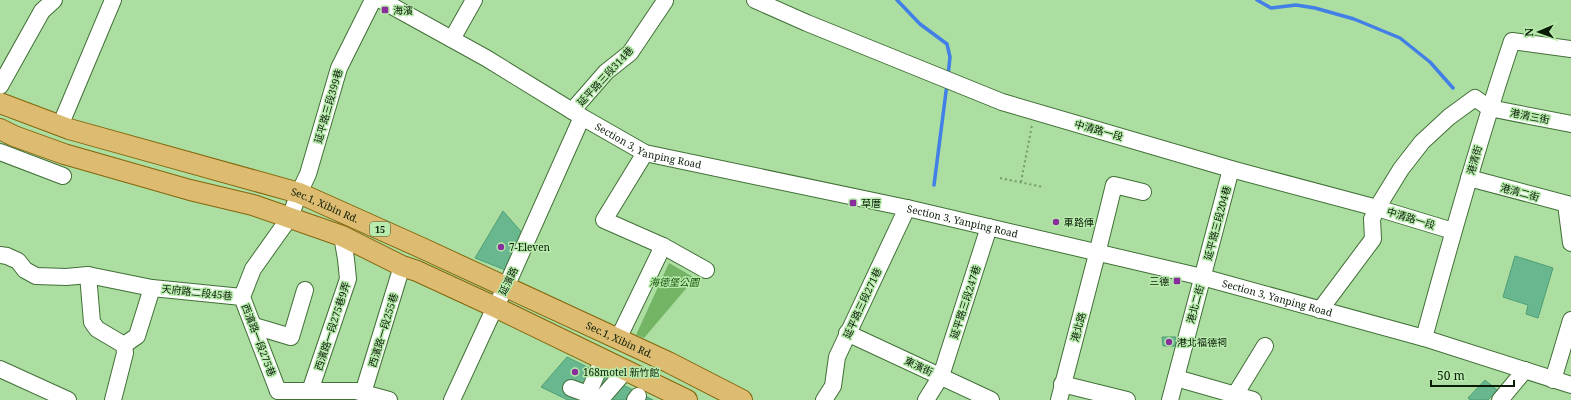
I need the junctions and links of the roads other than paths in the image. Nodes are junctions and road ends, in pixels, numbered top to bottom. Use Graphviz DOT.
graph roads {
  1 [pos="54,0"];
  2 [pos="113,0"];
  3 [pos="373,0"];
  4 [pos="381,0"];
  5 [pos="474,0"];
  6 [pos="755,0"];
  7 [pos="665,1"];
  8 [pos="452,39"];
  9 [pos="1571,49"];
  10 [pos="0,86"];
  11 [pos="0,103"];
  12 [pos="1489,108"];
  13 [pos="577,114"];
  14 [pos="1571,124"];
  15 [pos="60,126"];
  16 [pos="0,130"];
  17 [pos="0,152"];
  18 [pos="645,153"];
  19 [pos="1231,169"];
  20 [pos="62,176"];
  21 [pos="1469,178"];
  22 [pos="1143,192"];
  23 [pos="298,193"];
  24 [pos="1568,204"];
  25 [pos="907,208"];
  26 [pos="1377,208"];
  27 [pos="290,217"];
  28 [pos="989,227"];
  29 [pos="1453,231"];
  30 [pos="342,236"];
  31 [pos="1571,244"];
  32 [pos="663,246"];
  33 [pos="1097,254"];
  34 [pos="0,255"];
  35 [pos="402,266"];
  36 [pos="706,270"];
  37 [pos="88,275"];
  38 [pos="1202,277"];
  39 [pos="506,287"];
  40 [pos="152,288"];
  41 [pos="305,290"];
  42 [pos="242,297"];
  43 [pos="494,307"];
  44 [pos="1320,310"];
  45 [pos="1571,320"];
  46 [pos="254,326"];
  47 [pos="847,333"];
  48 [pos="1424,338"];
  49 [pos="618,339"];
  50 [pos="124,345"];
  51 [pos="1265,346"];
  52 [pos="603,359"];
  53 [pos="0,369"];
  54 [pos="626,370"];
  55 [pos="1525,370"];
  56 [pos="941,376"];
  57 [pos="1176,378"];
  58 [pos="1553,380"];
  59 [pos="1062,384"];
  60 [pos="1571,385"];
  61 [pos="571,388"];
  62 [pos="310,391"];
  63 [pos="364,393"];
  64 [pos="277,395"];
  65 [pos="1235,395"];
  66 [pos="675,397"];
  67 [pos="457,398"];
  68 [pos="596,398"];
  69 [pos="68,400"];
  70 [pos="113,400"];
  71 [pos="389,400"];
  72 [pos="742,400"];
  73 [pos="824,400"];
  74 [pos="926,400"];
  75 [pos="991,400"];
  76 [pos="1059,400"];
  77 [pos="1127,400"];
  78 [pos="1170,400"];
  79 [pos="1253,400"];
  80 [pos="1500,400"];
  1 -- 10 [label="street"];
  2 -- 15 [label="street"];
  3 -- 23 [label="street, 延平路三段399巷"];
  4 -- 8 [label="street, Section 3, Yanping Road"];
  5 -- 8 [label="street"];
  6 -- 19 [label="street, 中清路一段"];
  7 -- 13 [label="street, 延平路三段314巷"];
  8 -- 13 [label="street, Section 3, Yanping Road"];
  9 -- 12 [label="street, 港清街"];
  11 -- 15 [label="main road, Sec.1, Xibin Rd. / 15"];
  12 -- 14 [label="street, 港清三街"];
  12 -- 21 [label="street, 港清街"];
  12 -- 26 [label="street, 港清三街"];
  13 -- 18 [label="street, Section 3, Yanping Road"];
  13 -- 39 [label="street, 延濱路"];
  15 -- 23 [label="main road, Sec.1, Xibin Rd. / 15"];
  16 -- 27 [label="main road, 15"];
  17 -- 20 [label="street"];
  18 -- 25 [label="street, Section 3, Yanping Road"];
  18 -- 32 [label="street"];
  19 -- 26 [label="street, 中清路一段"];
  19 -- 38 [label="street, 延平路三段204巷"];
  21 -- 24 [label="street, 港清二街"];
  21 -- 29 [label="street, 港清街"];
  22 -- 33 [label="street, 港北路"];
  23 -- 27 [label="street, 西濱路一段275巷"];
  23 -- 39 [label="main road, Sec.1, Xibin Rd. / 15"];
  24 -- 31 [label="street"];
  25 -- 28 [label="street, Section 3, Yanping Road"];
  25 -- 47 [label="street, 延平路三段271巷"];
  26 -- 29 [label="street, 中清路一段"];
  26 -- 44 [label="street"];
  27 -- 30 [label="main road, 15"];
  27 -- 42 [label="street, 西濱路一段275巷"];
  28 -- 33 [label="street, Section 3, Yanping Road"];
  28 -- 56 [label="street, 延平路三段247巷"];
  29 -- 48 [label="street, 港清街"];
  30 -- 35 [label="main road, 15"];
  30 -- 62 [label="street, 西濱路一段275巷9弄"];
  32 -- 36 [label="street"];
  32 -- 49 [label="street"];
  33 -- 38 [label="street, Section 3, Yanping Road"];
  33 -- 59 [label="street, 港北路"];
  34 -- 37 [label="street, 天府路二段45巷"];
  35 -- 43 [label="main road, 15"];
  35 -- 63 [label="street, 西濱路一段255巷"];
  37 -- 40 [label="street, 天府路二段45巷"];
  37 -- 50 [label="street"];
  38 -- 44 [label="street, Section 3, Yanping Road"];
  38 -- 57 [label="street, 港北二街"];
  39 -- 43 [label="street, 延濱路"];
  39 -- 49 [label="main road, Sec.1, Xibin Rd. / 15"];
  40 -- 42 [label="street, 天府路二段45巷"];
  40 -- 50 [label="street, 天府路二段45巷"];
  41 -- 46 [label="street"];
  42 -- 46 [label="street, 西濱路一段275巷"];
  43 -- 52 [label="main road, 15"];
  43 -- 67 [label="street, 延濱路"];
  44 -- 48 [label="street, Section 3, Yanping Road"];
  45 -- 58 [label="street"];
  46 -- 64 [label="street, 西濱路一段275巷"];
  47 -- 56 [label="street, 東濱街"];
  47 -- 73 [label="street, 延平路三段271巷"];
  48 -- 55 [label="street, Section 3, Yanping Road"];
  49 -- 72 [label="main road, Sec.1, Xibin Rd. / 15"];
  50 -- 70 [label="street"];
  51 -- 65 [label="street"];
  52 -- 54 [label="main road, 15"];
  52 -- 68 [label="street"];
  53 -- 69 [label="street"];
  54 -- 66 [label="main road, 15"];
  54 -- 68 [label="street"];
  55 -- 58 [label="street, Section 3, Yanping Road"];
  55 -- 80 [label="street"];
  56 -- 74 [label="street, 延平路三段247巷"];
  56 -- 75 [label="street, 東濱街"];
  57 -- 65 [label="street"];
  57 -- 78 [label="street, 港北二街"];
  58 -- 60 [label="street, Section 3, Yanping Road"];
  59 -- 76 [label="street, 港北路"];
  59 -- 77 [label="street"];
  61 -- 68 [label="street"];
  62 -- 63 [label="street, 西濱路一段275巷"];
  62 -- 64 [label="street, 西濱路一段275巷"];
  63 -- 71 [label="street, 西濱路一段275巷"];
  65 -- 79 [label="street"];
}
